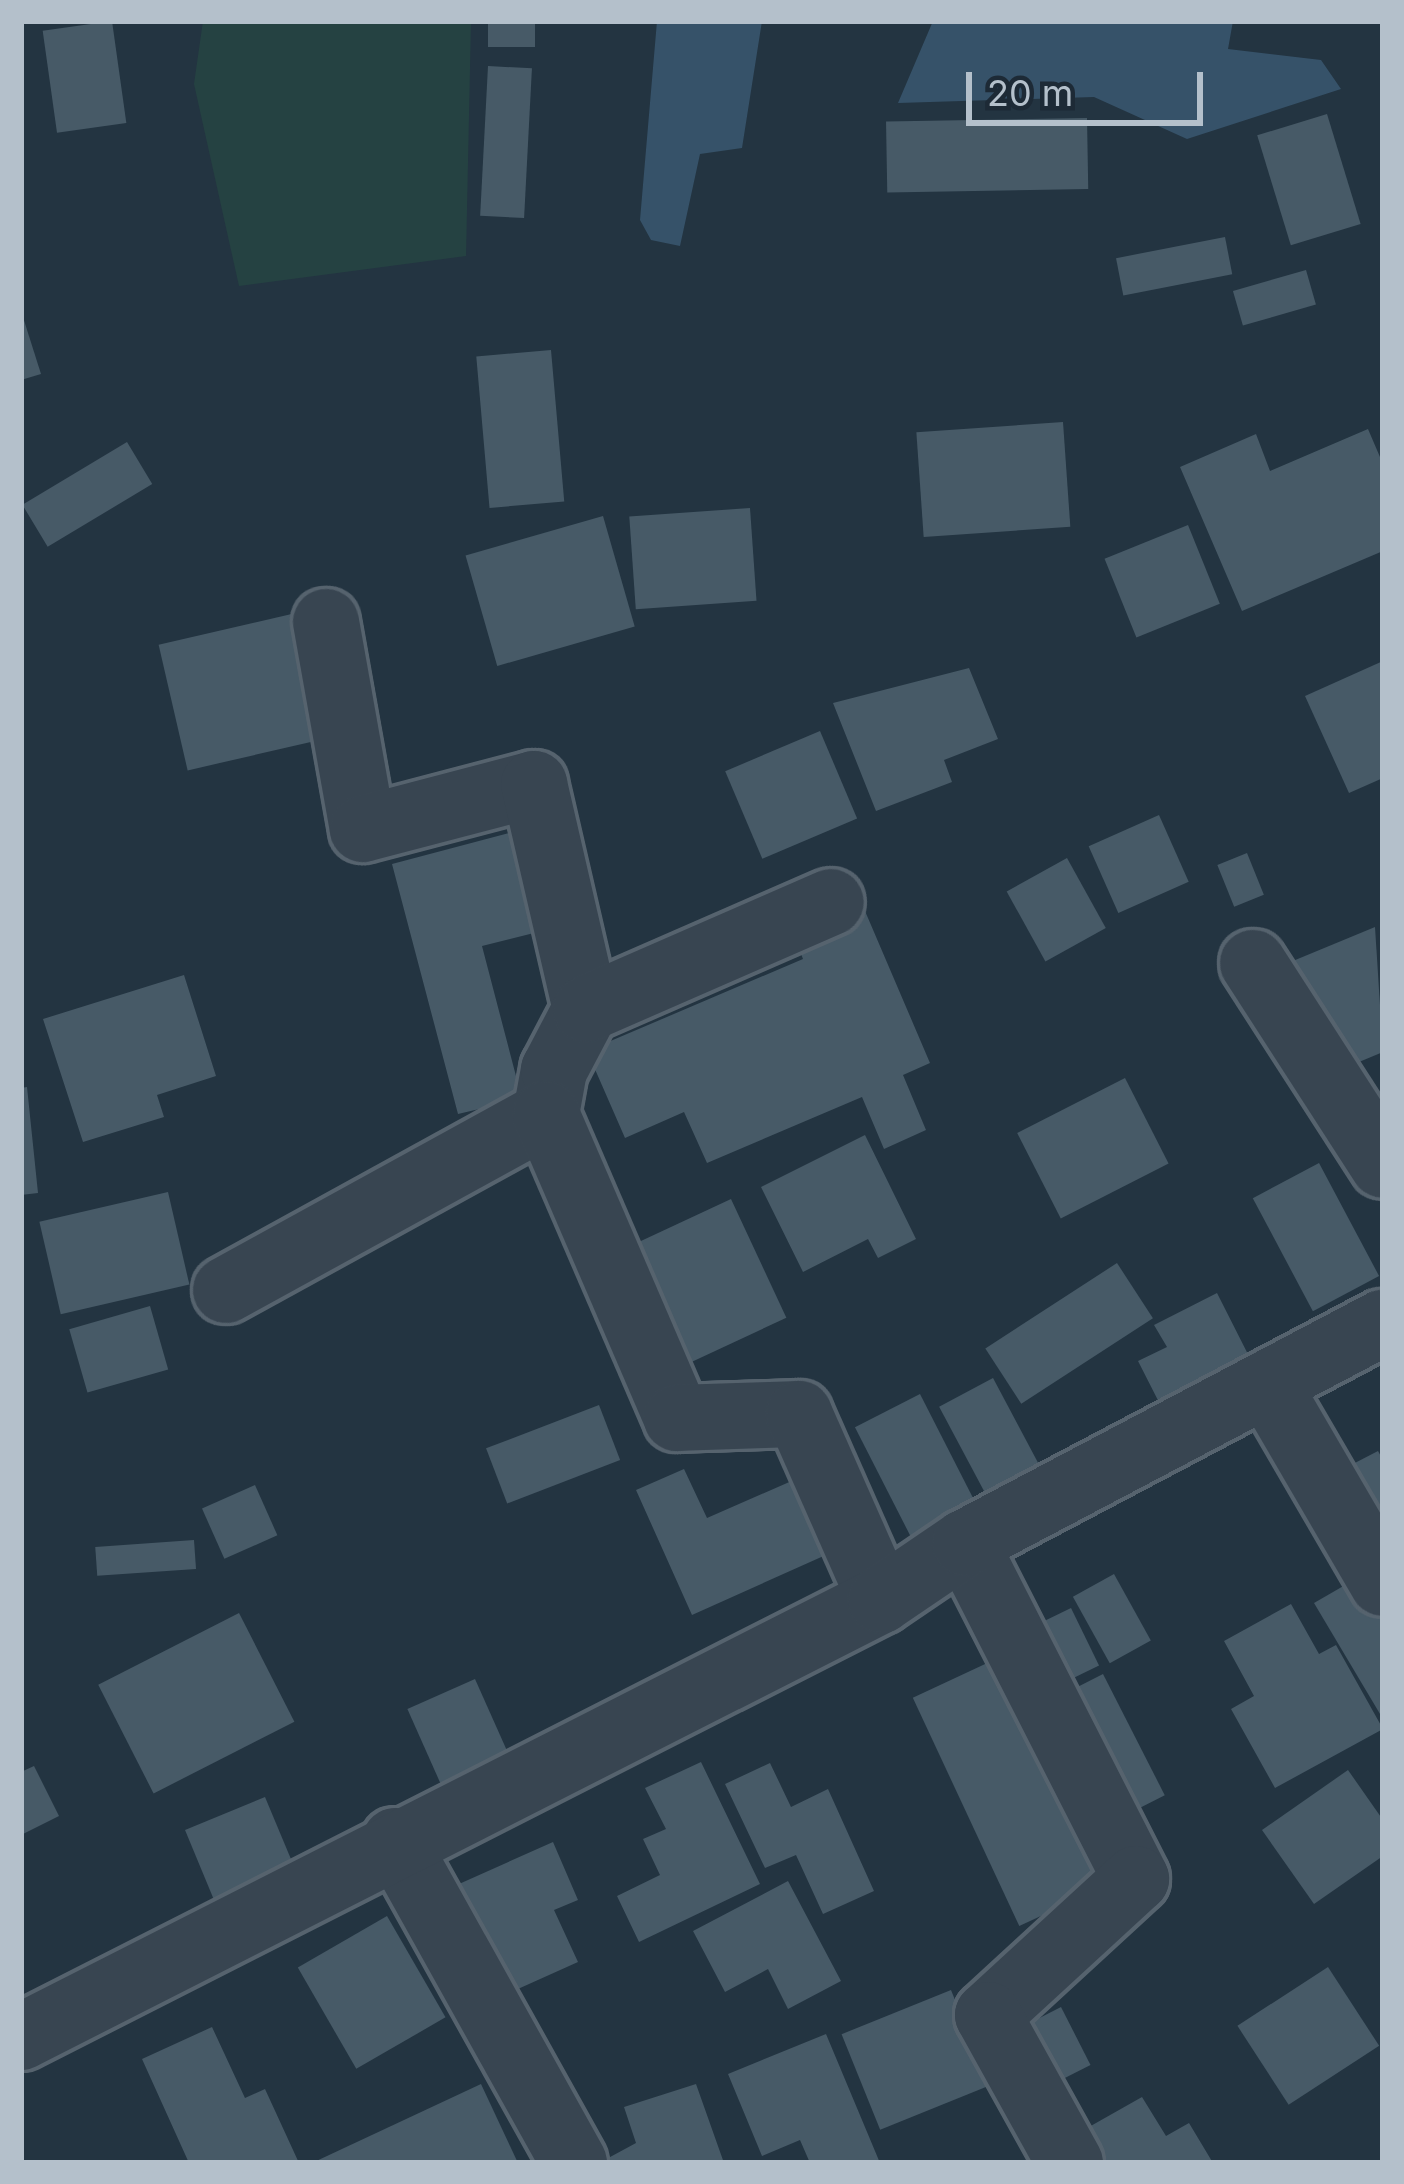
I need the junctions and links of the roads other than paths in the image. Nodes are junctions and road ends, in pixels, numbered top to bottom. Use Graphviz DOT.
graph roads {
  1 [pos="326,622"];
  2 [pos="831,902"];
  3 [pos="1253,963"];
  4 [pos="586,1010"];
  5 [pos="546,1114"];
  6 [pos="1383,1166"];
  7 [pos="226,1290"];
  8 [pos="1383,1323"];
  9 [pos="1267,1384"];
  10 [pos="964,1543"];
  11 [pos="1383,1583"];
  12 [pos="880,1600"];
  13 [pos="394,1841"];
  14 [pos="21,2037"];
  15 [pos="574,2163"];
  16 [pos="1070,2163"];
  1 -- 4 [label="street"];
  2 -- 4 [label="street"];
  3 -- 6 [label="street"];
  4 -- 5 [label="street"];
  5 -- 7 [label="street"];
  5 -- 12 [label="street"];
  8 -- 9 [label="street"];
  9 -- 10 [label="street"];
  9 -- 11 [label="street"];
  10 -- 12 [label="street"];
  10 -- 16 [label="street"];
  12 -- 13 [label="street"];
  13 -- 14 [label="street"];
  13 -- 15 [label="street"];
}
